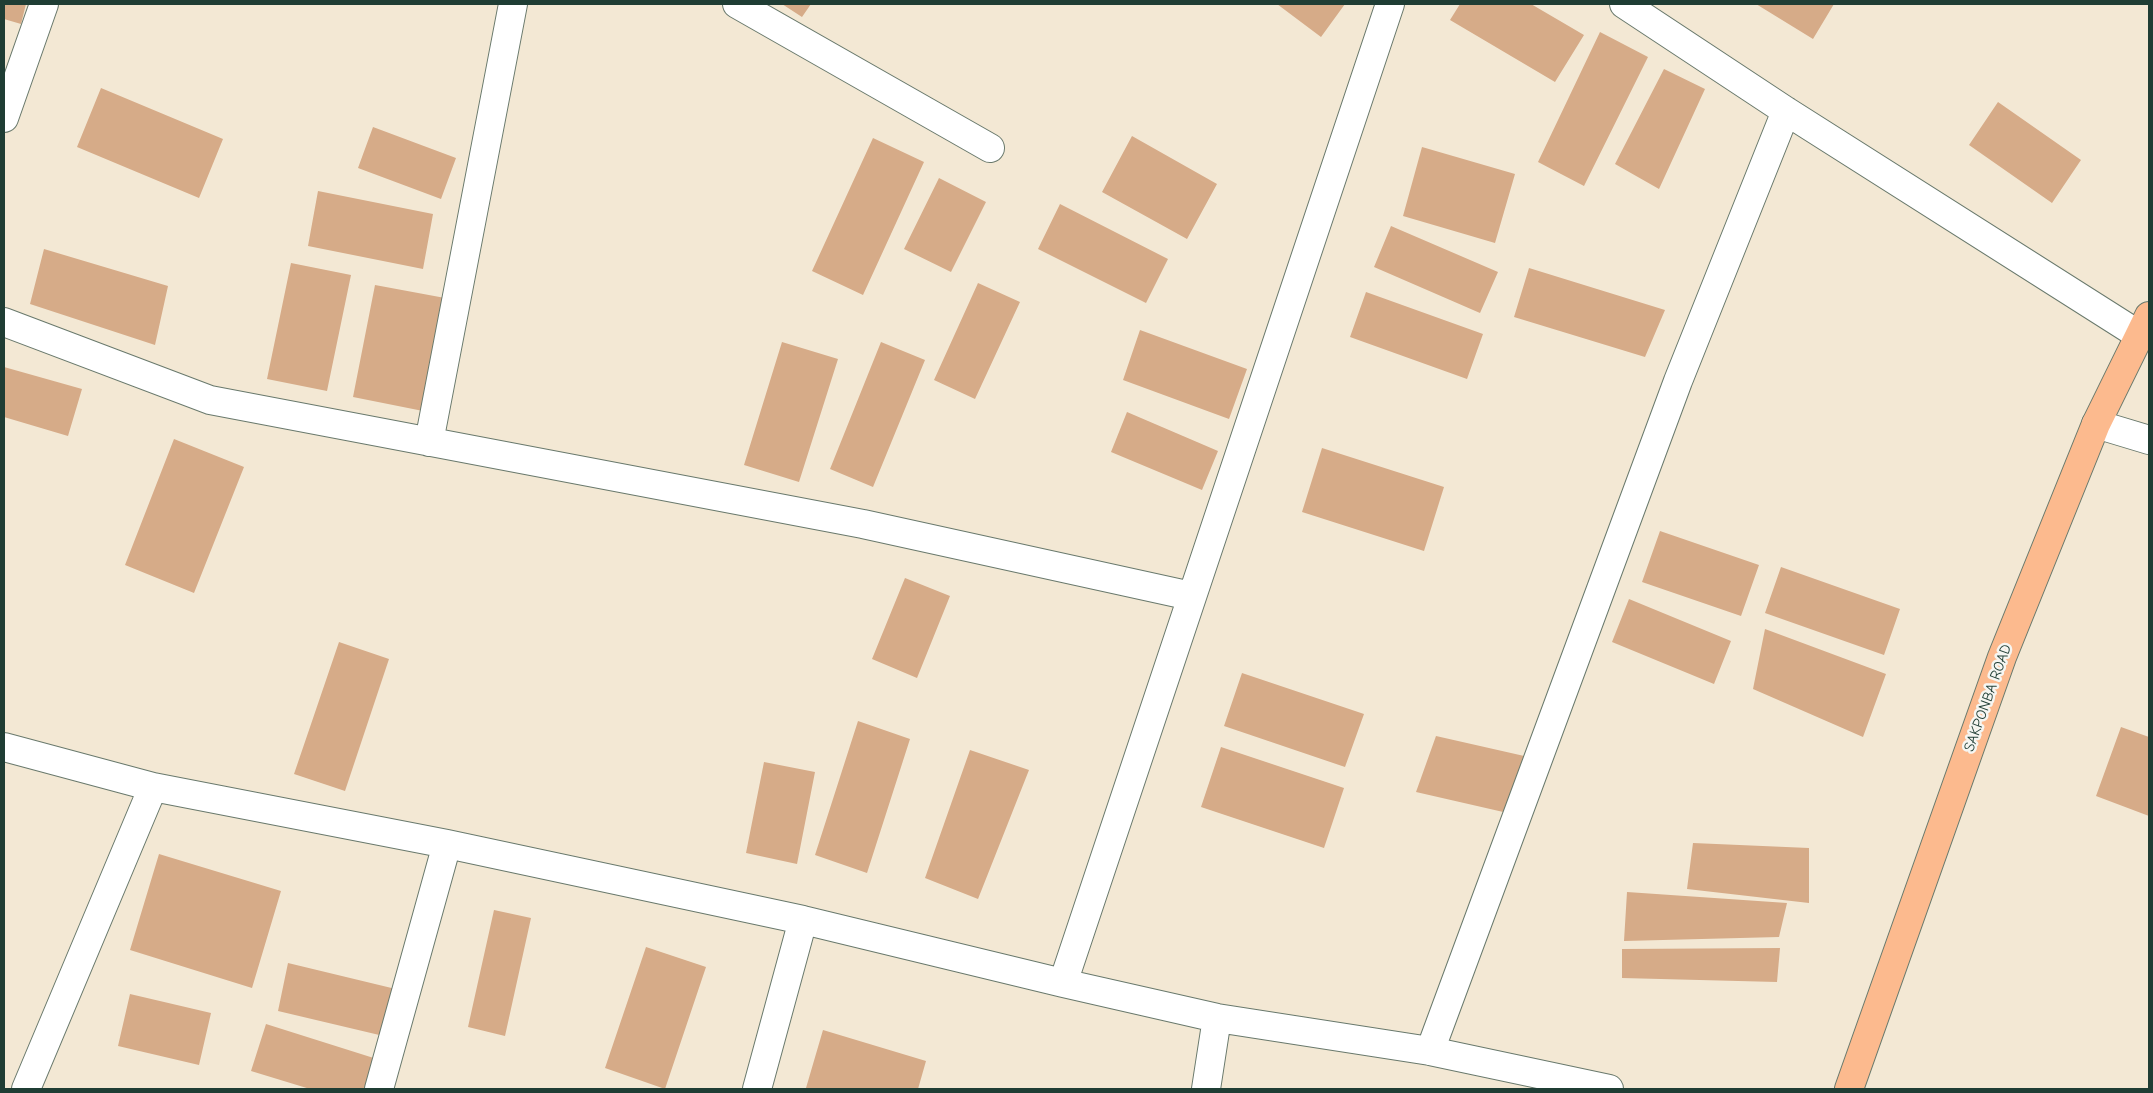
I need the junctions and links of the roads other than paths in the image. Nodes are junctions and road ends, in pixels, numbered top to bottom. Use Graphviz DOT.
graph roads {
  1 [pos="44,4"];
  2 [pos="513,4"];
  3 [pos="737,4"];
  4 [pos="1390,4"];
  5 [pos="1624,4"];
  6 [pos="1786,111"];
  7 [pos="4,118"];
  8 [pos="990,148"];
  9 [pos="4,322"];
  10 [pos="2144,326"];
  11 [pos="2096,424"];
  12 [pos="2149,440"];
  13 [pos="430,442"];
  14 [pos="1191,596"];
  15 [pos="4,747"];
  16 [pos="153,788"];
  17 [pos="447,844"];
  18 [pos="803,920"];
  19 [pos="1063,983"];
  20 [pos="1217,1018"];
  21 [pos="1430,1051"];
  22 [pos="26,1089"];
  23 [pos="379,1089"];
  24 [pos="757,1089"];
  25 [pos="1206,1089"];
  26 [pos="1609,1089"];
  27 [pos="1849,1089"];
  1 -- 7 [label="street"];
  2 -- 13 [label="street"];
  3 -- 8 [label="street"];
  4 -- 14 [label="street"];
  5 -- 6 [label="street"];
  6 -- 10 [label="street"];
  6 -- 21 [label="street"];
  9 -- 13 [label="street"];
  10 -- 11 [label="main road, SAKPONBA ROAD"];
  11 -- 12 [label="street"];
  11 -- 27 [label="main road, SAKPONBA ROAD"];
  13 -- 14 [label="street"];
  14 -- 19 [label="street"];
  15 -- 16 [label="street"];
  16 -- 17 [label="street"];
  16 -- 22 [label="street"];
  17 -- 18 [label="street"];
  17 -- 23 [label="street"];
  18 -- 19 [label="street"];
  18 -- 24 [label="street"];
  19 -- 20 [label="street"];
  20 -- 21 [label="street"];
  20 -- 25 [label="street"];
  21 -- 26 [label="street"];
}
